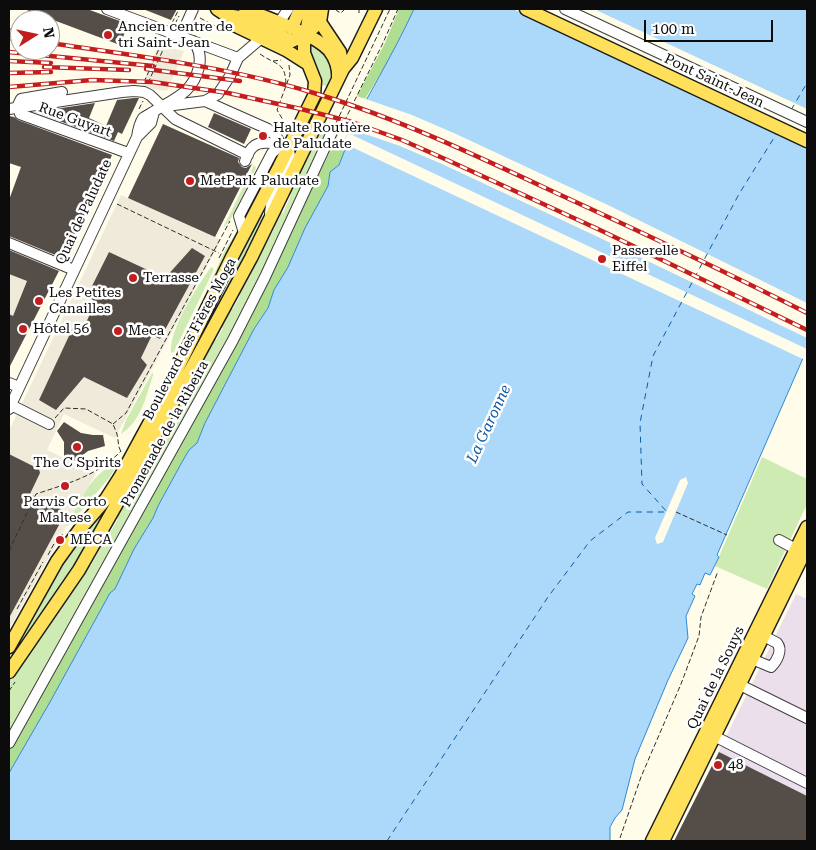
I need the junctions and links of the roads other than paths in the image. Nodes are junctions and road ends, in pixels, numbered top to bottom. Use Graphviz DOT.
graph roads {
  1 [pos="107,9"];
  2 [pos="193,9"];
  3 [pos="245,9"];
  4 [pos="288,9"];
  5 [pos="300,9"];
  6 [pos="312,9"];
  7 [pos="322,9"];
  8 [pos="376,9"];
  9 [pos="526,9"];
  10 [pos="545,9"];
  11 [pos="566,9"];
  12 [pos="222,12"];
  13 [pos="320,22"];
  14 [pos="279,23"];
  15 [pos="292,28"];
  16 [pos="173,29"];
  17 [pos="265,34"];
  18 [pos="305,35"];
  19 [pos="193,41"];
  20 [pos="238,58"];
  21 [pos="310,66"];
  22 [pos="340,75"];
  23 [pos="62,92"];
  24 [pos="205,101"];
  25 [pos="13,108"];
  26 [pos="158,109"];
  27 [pos="807,122"];
  28 [pos="336,131"];
  29 [pos="807,133"];
  30 [pos="807,141"];
  31 [pos="284,147"];
  32 [pos="302,152"];
  33 [pos="128,153"];
  34 [pos="269,221"];
  35 [pos="9,243"];
  36 [pos="74,270"];
  37 [pos="9,383"];
  38 [pos="19,387"];
  39 [pos="10,407"];
  40 [pos="49,424"];
  41 [pos="807,527"];
  42 [pos="779,540"];
  43 [pos="803,550"];
  44 [pos="759,634"];
  45 [pos="9,647"];
  46 [pos="748,658"];
  47 [pos="9,672"];
  48 [pos="735,683"];
  49 [pos="807,718"];
  50 [pos="710,735"];
  51 [pos="9,743"];
  52 [pos="807,783"];
  53 [pos="652,841"];
  54 [pos="663,841"];
  1 -- 16 [label="street"];
  2 -- 16 [label="street"];
  3 -- 14 [label="main road"];
  4 -- 14 [label="street"];
  5 -- 15 [label="main road"];
  6 -- 18 [label="main road, Boulevard des Frères Moga"];
  7 -- 13 [label="main road"];
  8 -- 22 [label="main road, Boulevard des Frères Moga"];
  9 -- 30 [label="main road, Pont Saint-Jean"];
  10 -- 29 [label="main road, Pont Saint-Jean"];
  11 -- 27 [label="street"];
  12 -- 17 [label="main road"];
  13 -- 18 [label="main road"];
  13 -- 22 [label="main road"];
  14 -- 15 [label="main road"];
  14 -- 17 [label="street"];
  15 -- 18 [label="main road"];
  16 -- 19 [label="street"];
  17 -- 18 [label="main road"];
  17 -- 20 [label="street"];
  17 -- 21 [label="main road"];
  18 -- 21 [label="main road, Boulevard des Frères Moga"];
  18 -- 22 [label="main road"];
  19 -- 20 [label="street"];
  19 -- 26 [label="street, Quai de Paludate"];
  20 -- 24 [label="street"];
  21 -- 31 [label="main road, Boulevard des Frères Moga"];
  22 -- 32 [label="main road, Boulevard des Frères Moga"];
  23 -- 25 [label="street"];
  24 -- 26 [label="street"];
  24 -- 31 [label="street"];
  25 -- 26 [label="street"];
  25 -- 33 [label="street, Rue Guyart"];
  26 -- 31 [label="street"];
  26 -- 33 [label="street, Quai de Paludate"];
  28 -- 51 [label="street, Promenade de la Ribeira"];
  31 -- 32 [label="street"];
  31 -- 34 [label="street"];
  31 -- 45 [label="main road, Boulevard des Frères Moga"];
  32 -- 34 [label="main road, Boulevard des Frères Moga"];
  33 -- 36 [label="street, Quai de Paludate"];
  34 -- 47 [label="main road, Boulevard des Frères Moga"];
  35 -- 36 [label="street"];
  36 -- 38 [label="street, Quai de Paludate"];
  37 -- 38 [label="street"];
  38 -- 39 [label="street, Quai de Paludate"];
  39 -- 40 [label="street"];
  41 -- 43 [label="main road, Quai de la Souys"];
  42 -- 43 [label="street"];
  43 -- 44 [label="main road, Quai de la Souys"];
  44 -- 46 [label="main road, Quai de la Souys"];
  44 -- 46 [label="street"];
  46 -- 48 [label="main road, Quai de la Souys"];
  48 -- 49 [label="street"];
  48 -- 50 [label="main road, Quai de la Souys"];
  50 -- 52 [label="street"];
  50 -- 53 [label="main road, Quai de la Souys"];
  50 -- 54 [label="main road, Quai de la Souys"];
}
